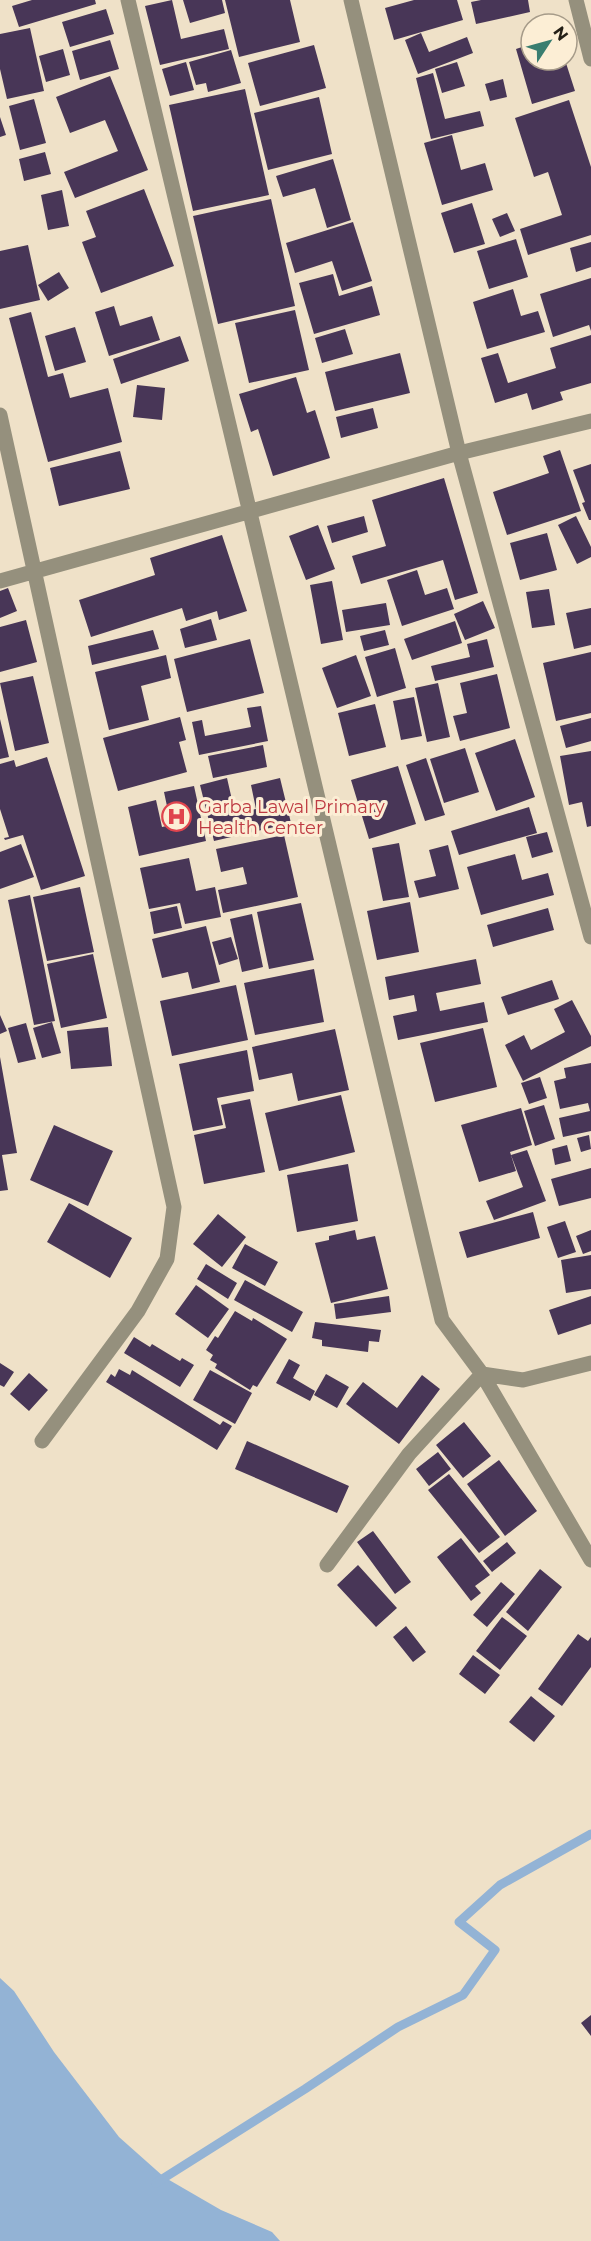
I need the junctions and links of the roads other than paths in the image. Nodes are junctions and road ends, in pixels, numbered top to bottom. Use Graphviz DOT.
graph roads {
  1 [pos="128,0"];
  2 [pos="351,0"];
  3 [pos="576,0"];
  4 [pos="591,59"];
  5 [pos="0,416"];
  6 [pos="591,421"];
  7 [pos="459,453"];
  8 [pos="249,512"];
  9 [pos="36,571"];
  10 [pos="0,580"];
  11 [pos="591,937"];
  12 [pos="591,1362"];
  13 [pos="483,1374"];
  14 [pos="42,1441"];
  15 [pos="591,1560"];
  16 [pos="327,1565"];
  1 -- 8 [label="street"];
  2 -- 7 [label="street"];
  3 -- 4 [label="street"];
  5 -- 9 [label="street"];
  6 -- 7 [label="street"];
  7 -- 8 [label="street"];
  7 -- 11 [label="street"];
  8 -- 9 [label="street"];
  8 -- 13 [label="street"];
  9 -- 10 [label="street"];
  9 -- 14 [label="street"];
  12 -- 13 [label="street"];
  13 -- 15 [label="street"];
  13 -- 16 [label="street"];
}
